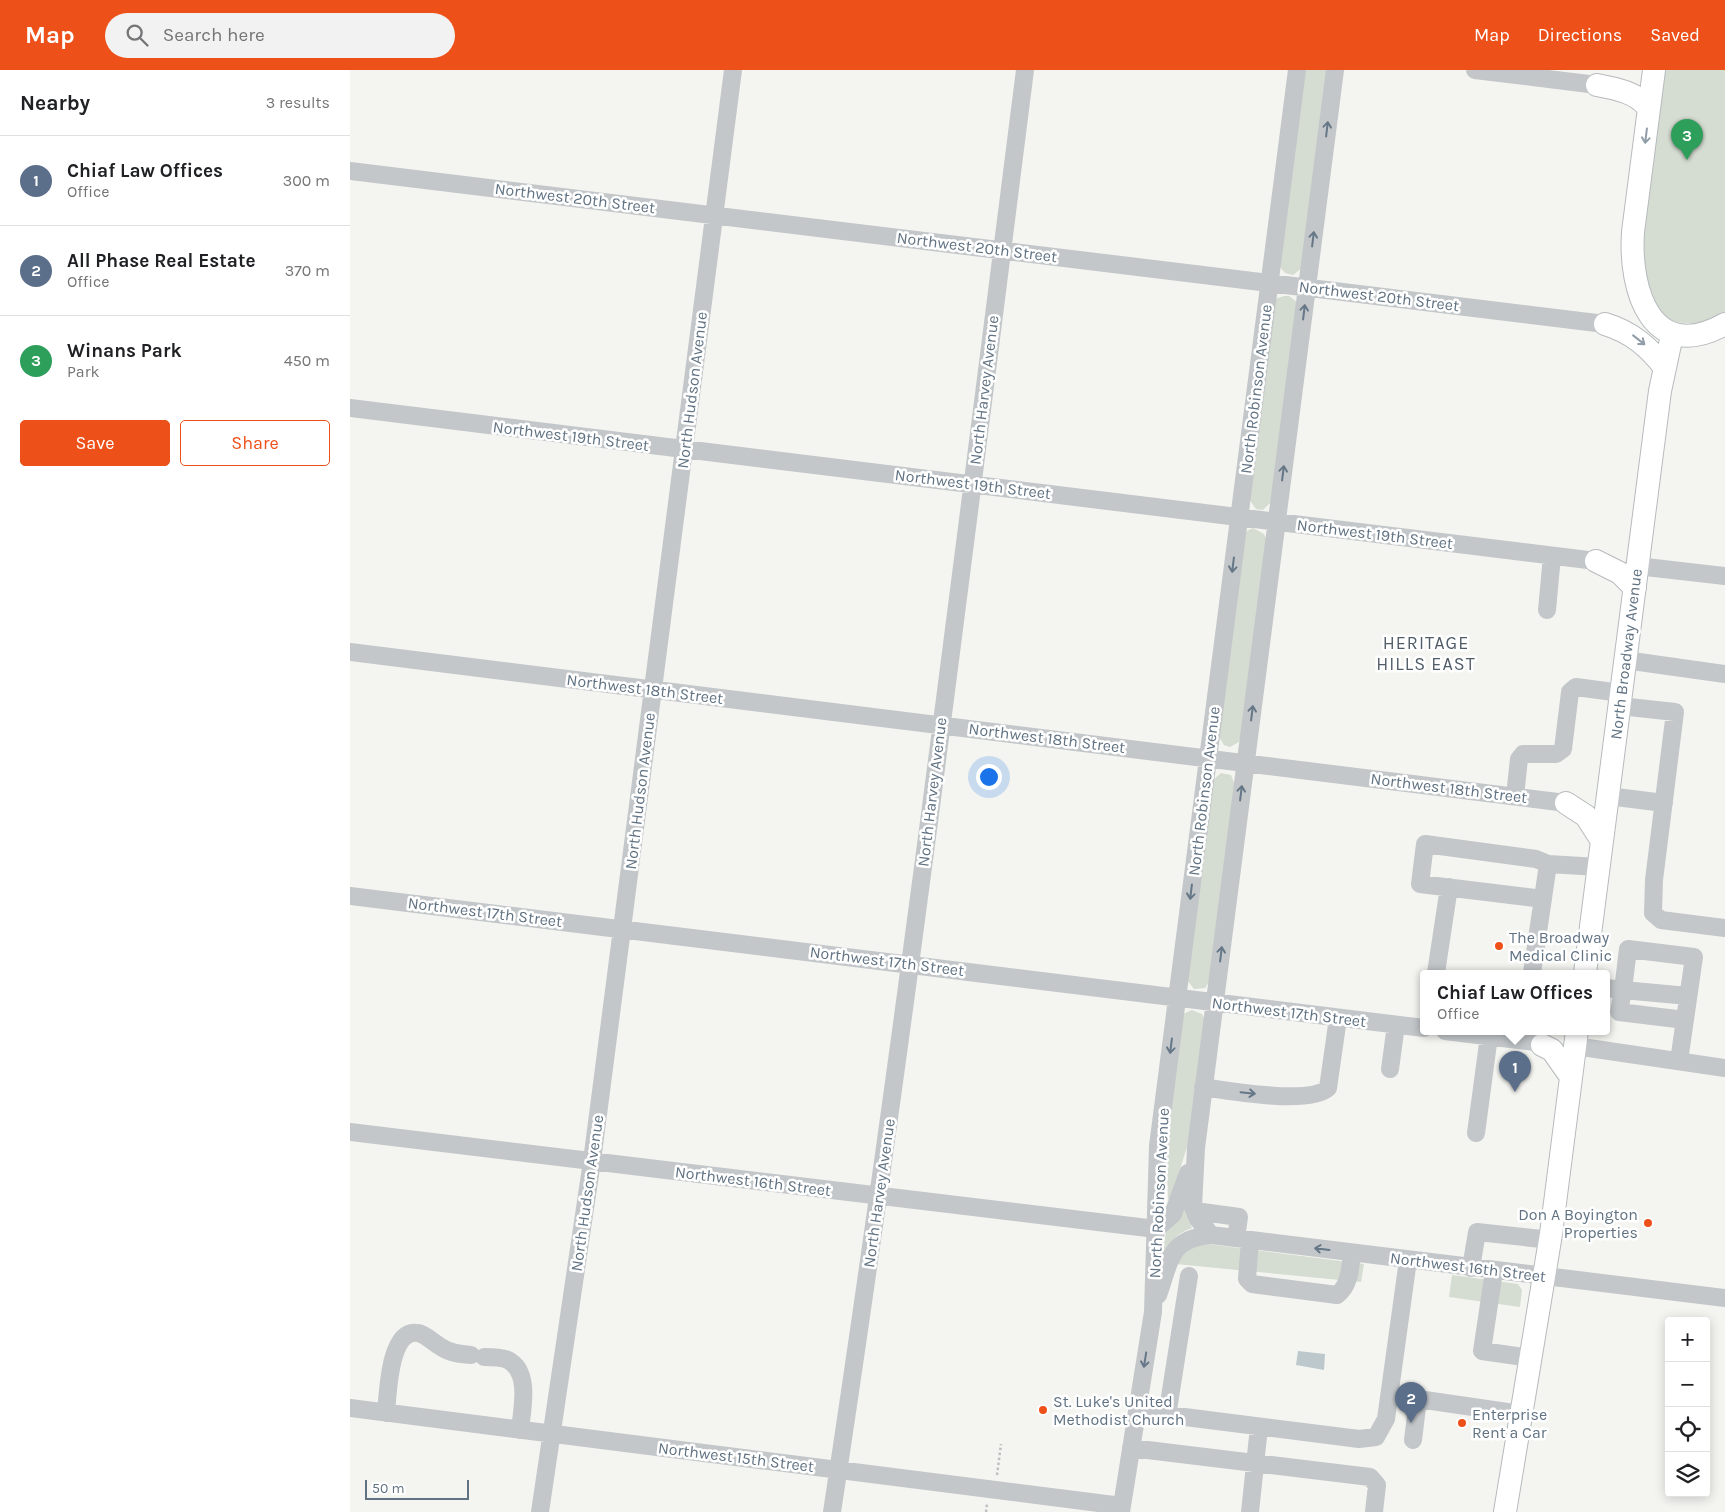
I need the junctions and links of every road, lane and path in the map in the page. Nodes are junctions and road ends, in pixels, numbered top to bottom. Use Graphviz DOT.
graph roads {
  1 [pos="733,70"];
  2 [pos="1025,70"];
  3 [pos="1297,70"];
  4 [pos="1335,70"];
  5 [pos="1475,70"];
  6 [pos="1654,70"];
  7 [pos="1597,85"];
  8 [pos="1650,108"];
  9 [pos="350,171"];
  10 [pos="714,215"];
  11 [pos="1002,250"];
  12 [pos="1270,283"];
  13 [pos="1307,288"];
  14 [pos="1605,324"];
  15 [pos="1725,324"];
  16 [pos="1672,334"];
  17 [pos="1665,368"];
  18 [pos="350,408"];
  19 [pos="684,449"];
  20 [pos="972,484"];
  21 [pos="1239,517"];
  22 [pos="1277,521"];
  23 [pos="1552,556"];
  24 [pos="1596,561"];
  25 [pos="1725,576"];
  26 [pos="1636,577"];
  27 [pos="1547,610"];
  28 [pos="350,652"];
  29 [pos="1626,660"];
  30 [pos="1725,674"];
  31 [pos="653,690"];
  32 [pos="1620,699"];
  33 [pos="941,725"];
  34 [pos="1208,757"];
  35 [pos="1245,761"];
  36 [pos="1515,796"];
  37 [pos="1608,796"];
  38 [pos="1566,803"];
  39 [pos="1664,803"];
  40 [pos="1602,841"];
  41 [pos="1548,864"];
  42 [pos="1599,867"];
  43 [pos="1449,888"];
  44 [pos="350,896"];
  45 [pos="1543,899"];
  46 [pos="1725,928"];
  47 [pos="622,929"];
  48 [pos="910,964"];
  49 [pos="1436,970"];
  50 [pos="1532,970"];
  51 [pos="1585,970"];
  52 [pos="1614,989"];
  53 [pos="1688,996"];
  54 [pos="1177,997"];
  55 [pos="1214,1002"];
  56 [pos="1338,1018"];
  57 [pos="1685,1020"];
  58 [pos="1396,1025"];
  59 [pos="1420,1028"];
  60 [pos="1479,1035"];
  61 [pos="1488,1036"];
  62 [pos="1576,1038"];
  63 [pos="1542,1046"];
  64 [pos="1679,1061"];
  65 [pos="1725,1068"];
  66 [pos="1390,1069"];
  67 [pos="1571,1077"];
  68 [pos="1203,1087"];
  69 [pos="350,1132"];
  70 [pos="1476,1133"];
  71 [pos="1196,1148"];
  72 [pos="592,1161"];
  73 [pos="879,1196"];
  74 [pos="1195,1211"];
  75 [pos="1156,1229"];
  76 [pos="1211,1235"];
  77 [pos="1243,1239"];
  78 [pos="1550,1240"];
  79 [pos="1352,1253"];
  80 [pos="1408,1260"];
  81 [pos="1471,1268"];
  82 [pos="1494,1271"];
  83 [pos="1189,1276"];
  84 [pos="1544,1277"];
  85 [pos="1725,1298"];
  86 [pos="1152,1312"];
  87 [pos="1530,1358"];
  88 [pos="350,1408"];
  89 [pos="1136,1412"];
  90 [pos="386,1413"];
  91 [pos="1521,1414"];
  92 [pos="1162,1415"];
  93 [pos="1259,1427"];
  94 [pos="520,1430"];
  95 [pos="552,1434"];
  96 [pos="1412,1440"];
  97 [pos="1131,1448"];
  98 [pos="1255,1463"];
  99 [pos="838,1469"];
  100 [pos="1122,1509"];
  101 [pos="540,1512"];
  102 [pos="832,1512"];
  103 [pos="1250,1512"];
  104 [pos="1374,1512"];
  105 [pos="1505,1512"];
  1 -- 10 [label="street, North Hudson Avenue"];
  2 -- 11 [label="street, North Harvey Avenue"];
  3 -- 12 [label="street, North Robinson Avenue"];
  13 -- 4 [label="street, one-way"];
  5 -- 7 [label="street"];
  6 -- 8 [label="main road"];
  7 -- 8 [label="main road"];
  8 -- 16 [label="main road, one-way"];
  9 -- 10 [label="street, Northwest 20th Street"];
  10 -- 11 [label="street, Northwest 20th Street"];
  10 -- 19 [label="street, North Hudson Avenue"];
  11 -- 12 [label="street, Northwest 20th Street"];
  11 -- 20 [label="street, North Harvey Avenue"];
  12 -- 13 [label="street, Northwest 20th Street"];
  12 -- 21 [label="street, North Robinson Avenue"];
  13 -- 14 [label="street, Northwest 20th Street"];
  22 -- 13 [label="street, one-way"];
  14 -- 17 [label="main road, one-way"];
  15 -- 16 [label="main road"];
  16 -- 17 [label="main road, North Broadway Avenue"];
  17 -- 26 [label="main road, North Broadway Avenue"];
  18 -- 19 [label="street, Northwest 19th Street"];
  19 -- 20 [label="street, Northwest 19th Street"];
  19 -- 31 [label="street, North Hudson Avenue"];
  20 -- 21 [label="street, Northwest 19th Street"];
  20 -- 33 [label="street, North Harvey Avenue"];
  21 -- 22 [label="street, Northwest 19th Street"];
  21 -- 34 [label="street, North Robinson Avenue, one-way"];
  22 -- 23 [label="street, Northwest 19th Street"];
  35 -- 22 [label="street, one-way"];
  23 -- 24 [label="street, Northwest 19th Street"];
  23 -- 27 [label="street"];
  24 -- 26 [label="main road"];
  25 -- 26 [label="street"];
  26 -- 29 [label="main road, North Broadway Avenue"];
  28 -- 31 [label="street, Northwest 18th Street"];
  29 -- 30 [label="street"];
  29 -- 32 [label="main road, North Broadway Avenue"];
  31 -- 33 [label="street, Northwest 18th Street"];
  31 -- 47 [label="street, North Hudson Avenue"];
  32 -- 36 [label="street"];
  32 -- 37 [label="main road, North Broadway Avenue"];
  32 -- 39 [label="street"];
  33 -- 34 [label="street, Northwest 18th Street"];
  33 -- 48 [label="street, North Harvey Avenue"];
  34 -- 35 [label="street, Northwest 18th Street"];
  34 -- 54 [label="street, North Robinson Avenue, one-way"];
  35 -- 36 [label="street, Northwest 18th Street"];
  55 -- 35 [label="street, one-way"];
  36 -- 38 [label="street, Northwest 18th Street"];
  37 -- 39 [label="street"];
  37 -- 40 [label="main road, North Broadway Avenue"];
  38 -- 40 [label="main road"];
  39 -- 46 [label="street"];
  40 -- 42 [label="main road, North Broadway Avenue"];
  41 -- 42 [label="street"];
  41 -- 43 [label="street"];
  41 -- 45 [label="street"];
  42 -- 51 [label="main road, North Broadway Avenue"];
  43 -- 45 [label="street"];
  43 -- 49 [label="street"];
  44 -- 47 [label="street, Northwest 17th Street"];
  45 -- 50 [label="street"];
  47 -- 48 [label="street, Northwest 17th Street"];
  47 -- 72 [label="street, North Hudson Avenue"];
  48 -- 54 [label="street, Northwest 17th Street"];
  48 -- 73 [label="street, North Harvey Avenue"];
  52 -- 53 [label="street"];
  52 -- 53 [label="street"];
  52 -- 57 [label="street"];
  53 -- 57 [label="street"];
  54 -- 55 [label="street, Northwest 17th Street"];
  54 -- 75 [label="street, North Robinson Avenue, one-way"];
  55 -- 56 [label="street, Northwest 17th Street"];
  55 -- 68 [label="street"];
  56 -- 58 [label="street, Northwest 17th Street"];
  68 -- 56 [label="street, one-way"];
  57 -- 64 [label="street"];
  58 -- 59 [label="street, Northwest 17th Street"];
  58 -- 66 [label="street"];
  60 -- 61 [label="street"];
  61 -- 63 [label="street"];
  61 -- 70 [label="street"];
  62 -- 64 [label="street"];
  62 -- 67 [label="main road"];
  63 -- 67 [label="main road"];
  64 -- 65 [label="street"];
  67 -- 78 [label="main road"];
  68 -- 71 [label="street"];
  69 -- 72 [label="street, Northwest 16th Street"];
  71 -- 74 [label="street"];
  71 -- 75 [label="street"];
  72 -- 73 [label="street, Northwest 16th Street"];
  72 -- 95 [label="street, North Hudson Avenue"];
  73 -- 75 [label="street, Northwest 16th Street"];
  73 -- 99 [label="street, North Harvey Avenue"];
  74 -- 76 [label="street"];
  74 -- 77 [label="street"];
  75 -- 86 [label="street, North Robinson Avenue"];
  76 -- 77 [label="street, Northwest 16th Street"];
  76 -- 86 [label="street, Northwest 16th Street"];
  79 -- 77 [label="street, Northwest 16th Street, one-way"];
  77 -- 79 [label="street"];
  78 -- 81 [label="street"];
  78 -- 84 [label="main road"];
  79 -- 80 [label="street, Northwest 16th Street"];
  80 -- 81 [label="street, Northwest 16th Street"];
  80 -- 93 [label="street"];
  81 -- 82 [label="street, Northwest 16th Street"];
  82 -- 84 [label="street, Northwest 16th Street"];
  82 -- 87 [label="street"];
  83 -- 92 [label="street"];
  84 -- 85 [label="street, Northwest 16th Street"];
  84 -- 87 [label="main road"];
  86 -- 89 [label="street, North Robinson Avenue, one-way"];
  87 -- 91 [label="main road"];
  88 -- 90 [label="street, Northwest 15th Street"];
  89 -- 92 [label="street"];
  89 -- 97 [label="street, North Robinson Avenue"];
  90 -- 94 [label="street, Northwest 15th Street"];
  90 -- 94 [label="street"];
  91 -- 96 [label="street"];
  91 -- 105 [label="main road"];
  92 -- 93 [label="street"];
  93 -- 98 [label="street"];
  94 -- 95 [label="street, Northwest 15th Street"];
  95 -- 99 [label="street, Northwest 15th Street"];
  95 -- 101 [label="street, North Hudson Avenue"];
  97 -- 98 [label="street"];
  97 -- 100 [label="street, North Robinson Avenue"];
  98 -- 103 [label="street"];
  98 -- 104 [label="street"];
  99 -- 100 [label="street, Northwest 15th Street"];
  99 -- 102 [label="street, North Harvey Avenue"];
}
